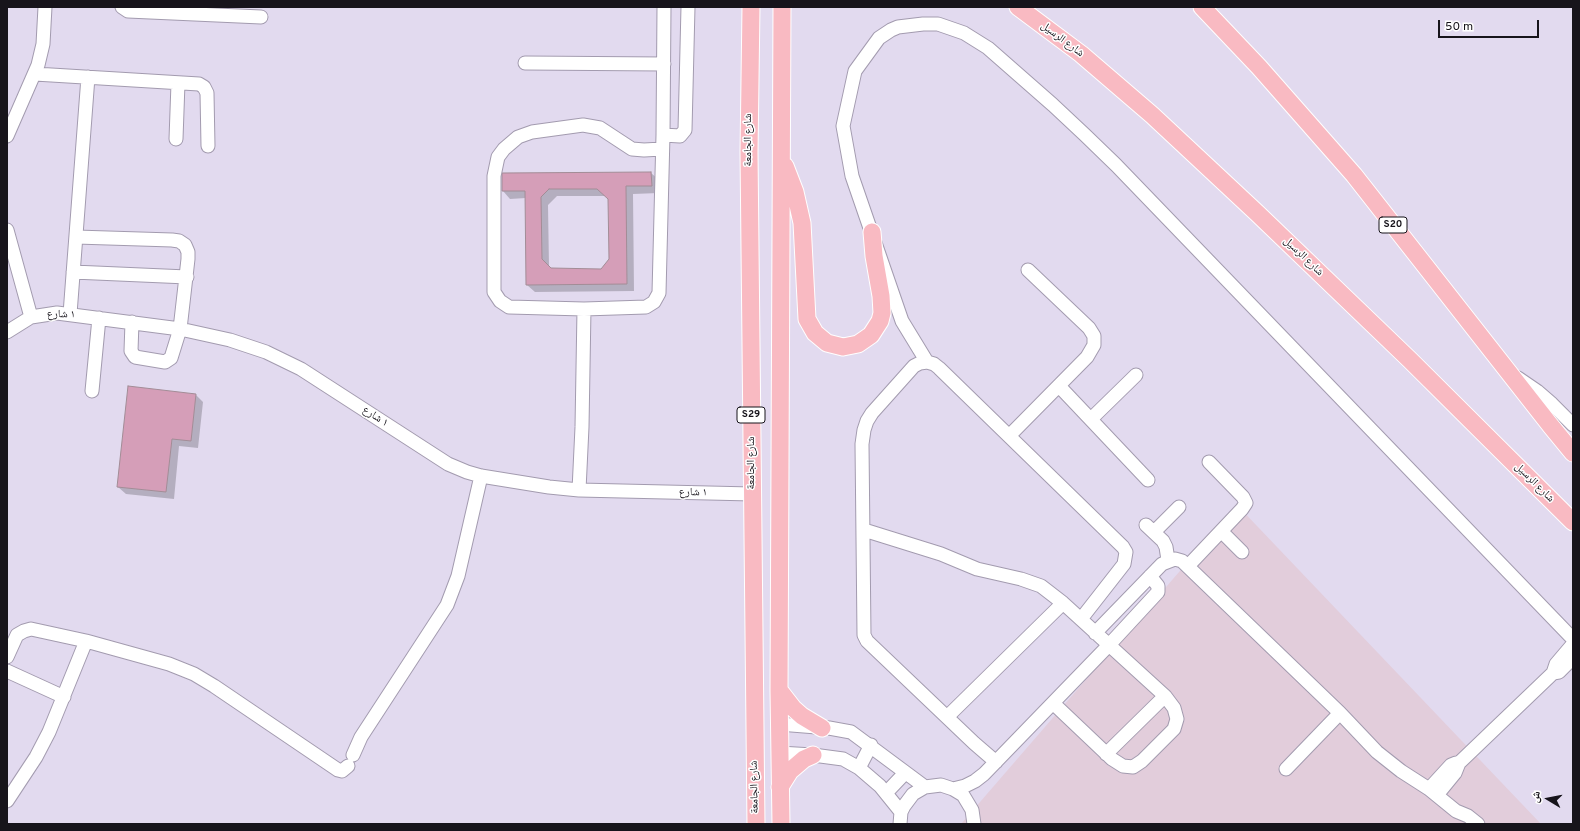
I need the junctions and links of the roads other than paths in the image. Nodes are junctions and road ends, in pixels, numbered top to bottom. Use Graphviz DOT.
graph roads {
  1 [pos="45,7"];
  2 [pos="122,7"];
  3 [pos="664,7"];
  4 [pos="688,7"];
  5 [pos="750,7"];
  6 [pos="782,7"];
  7 [pos="1018,7"];
  8 [pos="1202,7"];
  9 [pos="1218,7"];
  10 [pos="201,11"];
  11 [pos="261,17"];
  12 [pos="525,63"];
  13 [pos="664,64"];
  14 [pos="1259,67"];
  15 [pos="35,74"];
  16 [pos="88,77"];
  17 [pos="178,83"];
  18 [pos="663,135"];
  19 [pos="7,136"];
  20 [pos="176,139"];
  21 [pos="208,146"];
  22 [pos="662,149"];
  23 [pos="781,158"];
  24 [pos="7,230"];
  25 [pos="872,232"];
  26 [pos="76,237"];
  27 [pos="1028,270"];
  28 [pos="73,272"];
  29 [pos="187,277"];
  30 [pos="584,309"];
  31 [pos="70,314"];
  32 [pos="31,317"];
  33 [pos="99,318"];
  34 [pos="132,322"];
  35 [pos="180,329"];
  36 [pos="7,332"];
  37 [pos="927,362"];
  38 [pos="1501,363"];
  39 [pos="1136,375"];
  40 [pos="1059,386"];
  41 [pos="92,391"];
  42 [pos="1090,419"];
  43 [pos="1573,425"];
  44 [pos="1009,436"];
  45 [pos="1573,453"];
  46 [pos="1209,462"];
  47 [pos="482,476"];
  48 [pos="1148,480"];
  49 [pos="579,490"];
  50 [pos="752,494"];
  51 [pos="1178,507"];
  52 [pos="1573,523"];
  53 [pos="864,530"];
  54 [pos="1221,531"];
  55 [pos="1242,552"];
  56 [pos="1168,560"];
  57 [pos="1188,566"];
  58 [pos="1150,576"];
  59 [pos="1063,603"];
  60 [pos="1081,619"];
  61 [pos="1095,633"];
  62 [pos="1573,639"];
  63 [pos="86,641"];
  64 [pos="1573,644"];
  65 [pos="1109,645"];
  66 [pos="7,657"];
  67 [pos="1573,658"];
  68 [pos="7,671"];
  69 [pos="1553,673"];
  70 [pos="779,690"];
  71 [pos="1165,696"];
  72 [pos="64,697"];
  73 [pos="1054,704"];
  74 [pos="1340,713"];
  75 [pos="947,717"];
  76 [pos="779,724"];
  77 [pos="822,728"];
  78 [pos="871,745"];
  79 [pos="779,753"];
  80 [pos="1106,754"];
  81 [pos="813,755"];
  82 [pos="996,762"];
  83 [pos="859,768"];
  84 [pos="1286,770"];
  85 [pos="905,773"];
  86 [pos="984,774"];
  87 [pos="780,787"];
  88 [pos="925,787"];
  89 [pos="953,789"];
  90 [pos="1433,792"];
  91 [pos="886,793"];
  92 [pos="7,801"];
  93 [pos="972,810"];
  94 [pos="1456,810"];
  95 [pos="901,818"];
  96 [pos="756,824"];
  97 [pos="781,824"];
  98 [pos="974,824"];
  99 [pos="1465,824"];
  100 [pos="1478,824"];
  1 -- 15 [label="street"];
  2 -- 10 [label="street"];
  3 -- 13 [label="street"];
  4 -- 18 [label="street"];
  5 -- 50 [label="main road, شارع الجامعة / S29"];
  6 -- 23 [label="main road, S29"];
  7 -- 52 [label="main road, شارع الرسيل"];
  8 -- 14 [label="main road, S20"];
  9 -- 14 [label="main road"];
  10 -- 11 [label="street"];
  12 -- 13 [label="street"];
  13 -- 18 [label="street"];
  14 -- 38 [label="main road, S20"];
  15 -- 16 [label="street"];
  15 -- 19 [label="street"];
  16 -- 17 [label="street"];
  16 -- 26 [label="street"];
  17 -- 20 [label="street"];
  17 -- 21 [label="street"];
  18 -- 22 [label="street"];
  22 -- 30 [label="street"];
  22 -- 30 [label="street"];
  23 -- 25 [label="main road"];
  23 -- 70 [label="main road, S29"];
  24 -- 32 [label="street"];
  25 -- 37 [label="street"];
  25 -- 62 [label="street"];
  26 -- 28 [label="street"];
  26 -- 29 [label="street"];
  27 -- 40 [label="street"];
  28 -- 29 [label="street"];
  28 -- 31 [label="street"];
  29 -- 35 [label="street"];
  30 -- 49 [label="street"];
  31 -- 32 [label="street, ١ شارع"];
  31 -- 33 [label="street, ١ شارع"];
  32 -- 36 [label="street, ١ شارع"];
  33 -- 34 [label="street, ١ شارع"];
  33 -- 41 [label="street"];
  34 -- 35 [label="street, ١ شارع"];
  34 -- 35 [label="street"];
  35 -- 47 [label="street, ١ شارع"];
  37 -- 44 [label="street"];
  37 -- 53 [label="street"];
  38 -- 43 [label="street"];
  38 -- 45 [label="main road, S20"];
  39 -- 42 [label="street"];
  40 -- 42 [label="street"];
  40 -- 44 [label="street"];
  42 -- 48 [label="street"];
  44 -- 60 [label="street"];
  46 -- 54 [label="street"];
  47 -- 49 [label="street, ١ شارع"];
  47 -- 63 [label="street"];
  49 -- 50 [label="street, ١ شارع"];
  50 -- 96 [label="main road, شارع الجامعة / S29"];
  51 -- 56 [label="street"];
  53 -- 59 [label="street"];
  53 -- 75 [label="street"];
  54 -- 55 [label="street"];
  54 -- 57 [label="street"];
  56 -- 57 [label="street"];
  56 -- 58 [label="street"];
  57 -- 74 [label="street"];
  58 -- 61 [label="street"];
  58 -- 65 [label="street"];
  59 -- 60 [label="street"];
  59 -- 75 [label="street"];
  60 -- 61 [label="street"];
  61 -- 65 [label="street"];
  63 -- 66 [label="street"];
  63 -- 72 [label="street"];
  64 -- 69 [label="street"];
  65 -- 71 [label="street"];
  65 -- 73 [label="street"];
  67 -- 69 [label="street"];
  68 -- 72 [label="street"];
  69 -- 90 [label="street"];
  70 -- 76 [label="main road, S29"];
  70 -- 77 [label="main road"];
  71 -- 80 [label="street"];
  71 -- 80 [label="street"];
  72 -- 92 [label="street"];
  73 -- 80 [label="street"];
  73 -- 82 [label="street"];
  74 -- 84 [label="street"];
  74 -- 90 [label="street"];
  75 -- 82 [label="street"];
  76 -- 77 [label="street"];
  76 -- 79 [label="main road, S29"];
  77 -- 78 [label="street"];
  78 -- 83 [label="street"];
  78 -- 85 [label="street"];
  79 -- 81 [label="street"];
  79 -- 87 [label="main road, S29"];
  81 -- 83 [label="street"];
  81 -- 87 [label="main road"];
  82 -- 86 [label="street"];
  83 -- 91 [label="street"];
  85 -- 88 [label="street"];
  85 -- 91 [label="street"];
  86 -- 89 [label="street"];
  86 -- 93 [label="street"];
  87 -- 97 [label="main road, S29"];
  88 -- 89 [label="street"];
  88 -- 95 [label="street"];
  89 -- 93 [label="street"];
  90 -- 94 [label="street"];
  91 -- 95 [label="street"];
  93 -- 98 [label="street"];
  94 -- 99 [label="street"];
  94 -- 100 [label="street"];
}
